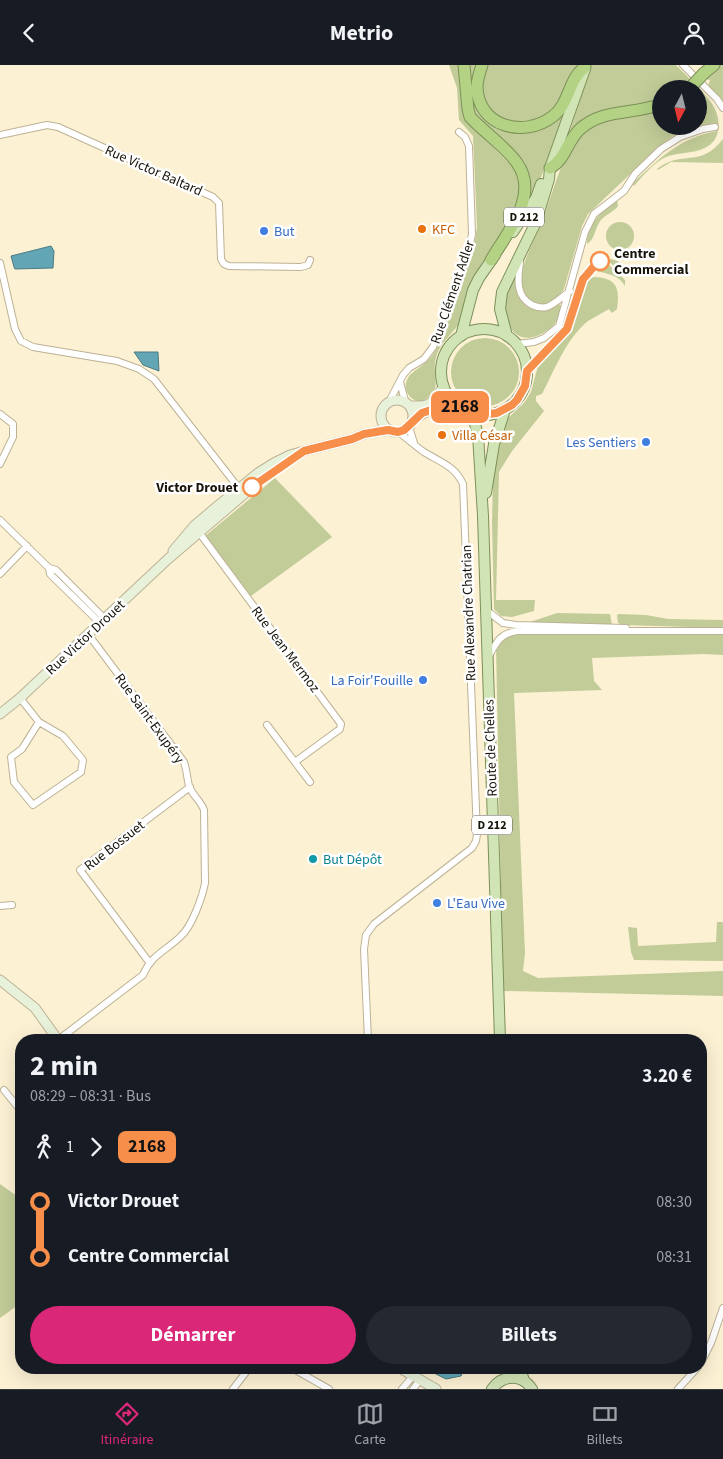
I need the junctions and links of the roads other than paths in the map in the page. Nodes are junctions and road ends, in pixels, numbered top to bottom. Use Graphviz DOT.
graph roads {
  1 [pos="464,65"];
  2 [pos="482,65"];
  3 [pos="683,65"];
  4 [pos="714,65"];
  5 [pos="586,66"];
  6 [pos="697,80"];
  7 [pos="652,107"];
  8 [pos="723,108"];
  9 [pos="715,127"];
  10 [pos="459,132"];
  11 [pos="0,135"];
  12 [pos="550,168"];
  13 [pos="521,253"];
  14 [pos="310,260"];
  15 [pos="490,261"];
  16 [pos="0,263"];
  17 [pos="570,291"];
  18 [pos="461,336"];
  19 [pos="507,336"];
  20 [pos="517,344"];
  21 [pos="400,382"];
  22 [pos="444,386"];
  23 [pos="390,400"];
  24 [pos="407,404"];
  25 [pos="460,407"];
  26 [pos="505,410"];
  27 [pos="472,413"];
  28 [pos="0,414"];
  29 [pos="380,419"];
  30 [pos="410,424"];
  31 [pos="388,430"];
  32 [pos="398,432"];
  33 [pos="364,434"];
  34 [pos="414,444"];
  35 [pos="0,464"];
  36 [pos="241,491"];
  37 [pos="484,516"];
  38 [pos="0,520"];
  39 [pos="197,530"];
  40 [pos="27,546"];
  41 [pos="0,574"];
  42 [pos="485,610"];
  43 [pos="102,621"];
  44 [pos="669,630"];
  45 [pos="723,631"];
  46 [pos="88,634"];
  47 [pos="487,661"];
  48 [pos="20,698"];
  49 [pos="0,714"];
  50 [pos="39,722"];
  51 [pos="268,725"];
  52 [pos="295,762"];
  53 [pos="310,782"];
  54 [pos="190,787"];
  55 [pos="12,905"];
  56 [pos="0,906"];
  57 [pos="149,962"];
  58 [pos="0,980"];
  59 [pos="54,1034"];
  60 [pos="66,1034"];
  61 [pos="368,1034"];
  62 [pos="500,1034"];
  63 [pos="4,1090"];
  64 [pos="14,1102"];
  65 [pos="723,1308"];
  66 [pos="707,1352"];
  67 [pos="245,1374"];
  68 [pos="302,1374"];
  69 [pos="409,1374"];
  70 [pos="503,1374"];
  71 [pos="522,1374"];
  72 [pos="692,1374"];
  73 [pos="416,1378"];
  74 [pos="502,1380"];
  75 [pos="524,1380"];
  76 [pos="492,1388"];
  77 [pos="233,1389"];
  78 [pos="329,1389"];
  79 [pos="402,1389"];
  80 [pos="413,1389"];
  81 [pos="436,1389"];
  82 [pos="532,1389"];
  83 [pos="678,1389"];
  1 -- 15 [label="highway"];
  2 -- 5 [label="highway"];
  3 -- 8 [label="street"];
  4 -- 6 [label="highway, bridge"];
  5 -- 12 [label="main road, D 212"];
  7 -- 12 [label="highway"];
  9 -- 17 [label="street"];
  10 -- 21 [label="street, Rue Clément Adler"];
  11 -- 14 [label="street, Rue Victor Baltard"];
  12 -- 13 [label="main road, D 212"];
  12 -- 15 [label="main road, D 212"];
  13 -- 17 [label="street"];
  13 -- 19 [label="main road, D 212"];
  15 -- 18 [label="main road, D 212"];
  16 -- 36 [label="street"];
  17 -- 20 [label="street"];
  18 -- 19 [label="main road"];
  18 -- 22 [label="main road"];
  19 -- 20 [label="main road"];
  20 -- 26 [label="main road"];
  21 -- 23 [label="street, Rue Clément Adler"];
  21 -- 24 [label="street"];
  22 -- 24 [label="street"];
  22 -- 25 [label="main road"];
  23 -- 24 [label="street"];
  23 -- 29 [label="street, Rue Victor Drouet"];
  24 -- 30 [label="street"];
  25 -- 27 [label="main road"];
  25 -- 30 [label="street"];
  26 -- 27 [label="main road"];
  26 -- 37 [label="main road, Route de Chelles / D 212"];
  27 -- 37 [label="main road, Route de Chelles / D 212"];
  28 -- 35 [label="street"];
  29 -- 31 [label="street"];
  29 -- 33 [label="street, Rue Victor Drouet"];
  30 -- 32 [label="street"];
  30 -- 34 [label="street"];
  31 -- 32 [label="street, Rue Victor Drouet"];
  31 -- 33 [label="street, Rue Victor Drouet"];
  32 -- 34 [label="street, Rue Alexandre Chatrian"];
  33 -- 36 [label="street, Rue Victor Drouet"];
  34 -- 61 [label="street, Rue Alexandre Chatrian"];
  36 -- 39 [label="street, Rue Victor Drouet"];
  37 -- 42 [label="main road, Route de Chelles / D 212"];
  38 -- 40 [label="street"];
  39 -- 43 [label="street, Rue Victor Drouet"];
  39 -- 52 [label="street, Rue Jean Mermoz"];
  40 -- 41 [label="street"];
  40 -- 43 [label="street"];
  42 -- 44 [label="street"];
  42 -- 47 [label="main road, Route de Chelles / D 212"];
  43 -- 46 [label="street, Rue Victor Drouet"];
  44 -- 45 [label="street"];
  44 -- 47 [label="street"];
  46 -- 48 [label="street, Rue Victor Drouet"];
  46 -- 54 [label="street, Rue Saint-Exupéry"];
  47 -- 62 [label="main road, Route de Chelles / D 212"];
  48 -- 49 [label="street, Rue Victor Drouet"];
  48 -- 50 [label="street"];
  50 -- 50 [label="street"];
  51 -- 52 [label="street"];
  52 -- 53 [label="street"];
  54 -- 57 [label="street, Rue Saint-Exupéry"];
  54 -- 57 [label="street, Rue Bossuet"];
  55 -- 56 [label="street"];
  57 -- 60 [label="street, Rue Saint-Exupéry"];
  58 -- 59 [label="street"];
  63 -- 64 [label="street"];
  65 -- 66 [label="street"];
  67 -- 77 [label="street"];
  68 -- 78 [label="street"];
  69 -- 73 [label="street"];
  70 -- 74 [label="main road"];
  71 -- 75 [label="main road"];
  72 -- 83 [label="street"];
  73 -- 79 [label="street"];
  73 -- 80 [label="street"];
  73 -- 81 [label="street"];
  74 -- 75 [label="main road"];
  74 -- 76 [label="main road"];
  75 -- 82 [label="main road"];
}
